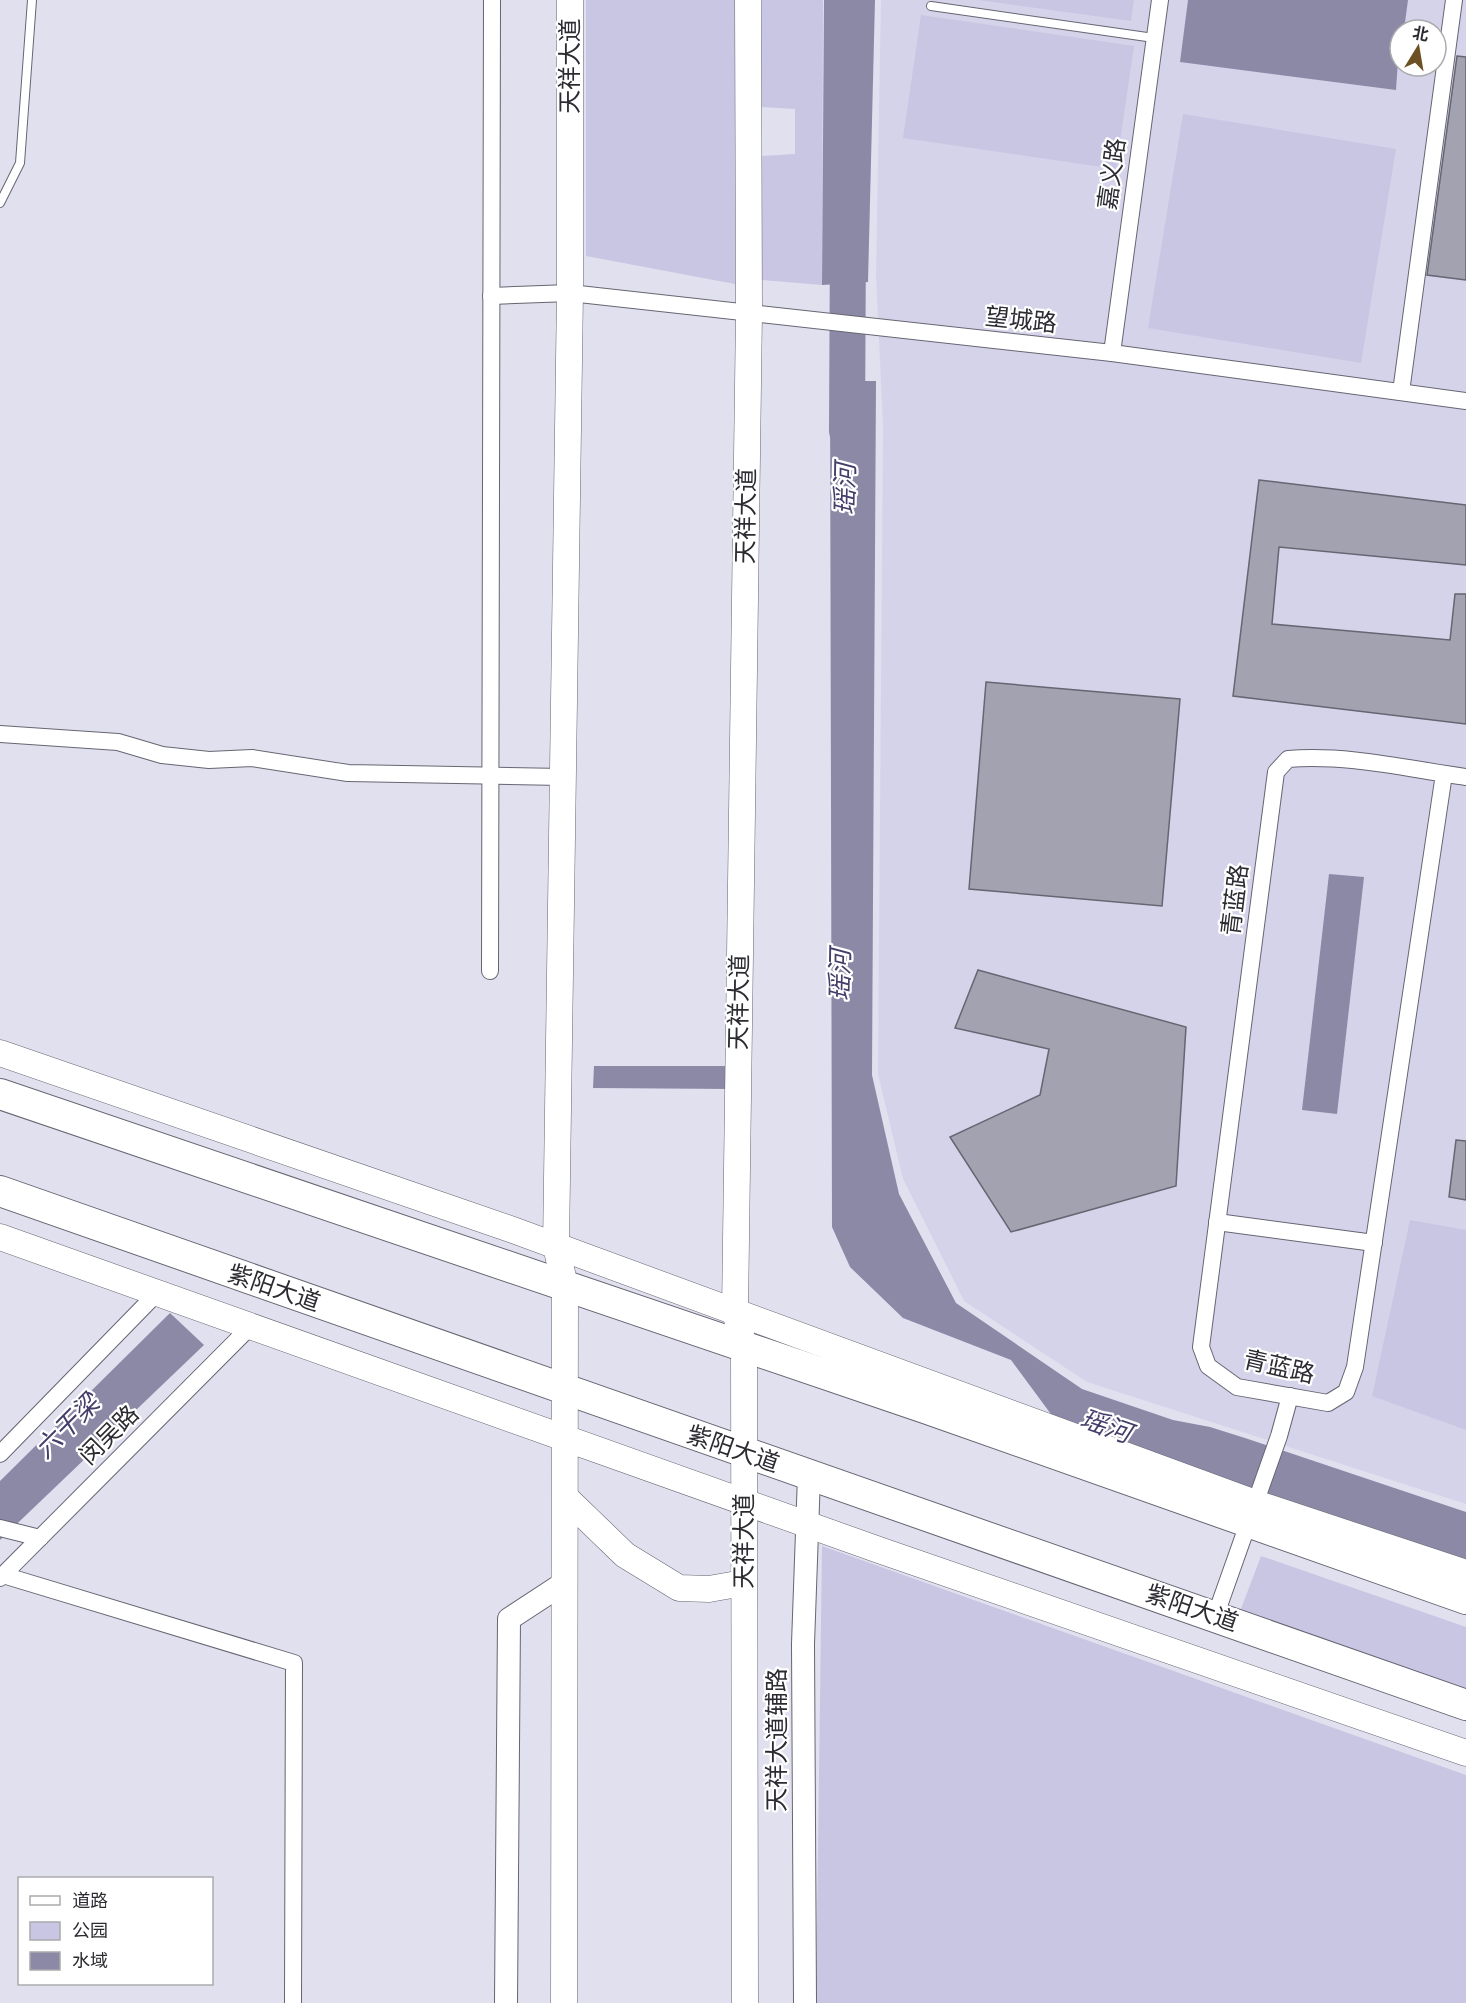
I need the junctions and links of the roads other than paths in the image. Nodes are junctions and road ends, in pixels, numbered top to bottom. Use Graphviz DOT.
graph roads {
  1 [pos="32,0"];
  2 [pos="492,0"];
  3 [pos="570,0"];
  4 [pos="748,0"];
  5 [pos="1160,0"];
  6 [pos="1454,0"];
  7 [pos="930,6"];
  8 [pos="1154,39"];
  9 [pos="0,204"];
  10 [pos="570,293"];
  11 [pos="491,296"];
  12 [pos="749,313"];
  13 [pos="1112,354"];
  14 [pos="1401,392"];
  15 [pos="1466,401"];
  16 [pos="0,734"];
  17 [pos="1444,774"];
  18 [pos="490,776"];
  19 [pos="563,777"];
  20 [pos="1466,777"];
  21 [pos="490,972"];
  22 [pos="0,1053"];
  23 [pos="0,1094"];
  24 [pos="0,1191"];
  25 [pos="1217,1222"];
  26 [pos="0,1237"];
  27 [pos="1374,1243"];
  28 [pos="556,1246"];
  29 [pos="565,1286"];
  30 [pos="157,1293"];
  31 [pos="735,1311"];
  32 [pos="251,1326"];
  33 [pos="744,1347"];
  34 [pos="565,1390"];
  35 [pos="1290,1396"];
  36 [pos="565,1438"];
  37 [pos="744,1453"];
  38 [pos="0,1454"];
  39 [pos="809,1476"];
  40 [pos="566,1498"];
  41 [pos="744,1502"];
  42 [pos="1252,1513"];
  43 [pos="807,1525"];
  44 [pos="7,1530"];
  45 [pos="40,1538"];
  46 [pos="1466,1573"];
  47 [pos="2,1576"];
  48 [pos="564,1583"];
  49 [pos="743,1583"];
  50 [pos="1466,1599"];
  51 [pos="1215,1617"];
  52 [pos="1466,1704"];
  53 [pos="1466,1753"];
  54 [pos="294,2003"];
  55 [pos="506,2003"];
  56 [pos="564,2003"];
  57 [pos="745,2003"];
  58 [pos="805,2003"];
  1 -- 9 [label="lane"];
  2 -- 11 [label="street"];
  3 -- 10 [label="main road, 天祥大道"];
  4 -- 12 [label="main road, 天祥大道"];
  5 -- 8 [label="street, 嘉义路"];
  6 -- 14 [label="street"];
  7 -- 8 [label="lane"];
  8 -- 13 [label="street, 嘉义路"];
  10 -- 11 [label="street, 望城路"];
  10 -- 12 [label="street, 望城路"];
  10 -- 19 [label="main road, 天祥大道"];
  11 -- 18 [label="street"];
  12 -- 13 [label="street, 望城路"];
  12 -- 31 [label="main road, 天祥大道"];
  13 -- 14 [label="street, 望城路"];
  14 -- 15 [label="street, 望城路"];
  16 -- 18 [label="street"];
  17 -- 20 [label="street, 青蓝路"];
  17 -- 25 [label="street, 青蓝路"];
  17 -- 27 [label="street, 青蓝路"];
  18 -- 19 [label="street"];
  18 -- 21 [label="street"];
  19 -- 28 [label="main road, 天祥大道"];
  22 -- 28 [label="main road"];
  23 -- 29 [label="highway"];
  24 -- 34 [label="highway, 紫阳大道"];
  25 -- 27 [label="street"];
  25 -- 35 [label="street, 青蓝路"];
  26 -- 30 [label="main road"];
  27 -- 35 [label="street, 青蓝路"];
  28 -- 29 [label="main road, 天祥大道"];
  28 -- 31 [label="main road"];
  29 -- 33 [label="highway"];
  29 -- 34 [label="main road, 天祥大道"];
  30 -- 32 [label="main road"];
  30 -- 38 [label="street"];
  31 -- 33 [label="main road, 天祥大道"];
  31 -- 42 [label="main road"];
  32 -- 36 [label="main road"];
  32 -- 45 [label="street, 闵吴路"];
  33 -- 37 [label="main road, 天祥大道"];
  33 -- 42 [label="highway"];
  34 -- 36 [label="main road, 天祥大道"];
  34 -- 37 [label="highway, 紫阳大道"];
  35 -- 42 [label="street"];
  36 -- 40 [label="main road, 天祥大道"];
  36 -- 41 [label="main road"];
  37 -- 39 [label="highway, 紫阳大道"];
  37 -- 41 [label="main road, 天祥大道"];
  39 -- 43 [label="main road, 天祥大道辅路"];
  39 -- 51 [label="highway, 紫阳大道"];
  40 -- 48 [label="main road, 天祥大道"];
  40 -- 49 [label="main road"];
  41 -- 43 [label="main road"];
  41 -- 49 [label="main road, 天祥大道"];
  42 -- 46 [label="main road"];
  42 -- 50 [label="highway"];
  42 -- 51 [label="street"];
  43 -- 53 [label="main road"];
  43 -- 58 [label="main road, 天祥大道辅路"];
  44 -- 45 [label="street"];
  45 -- 47 [label="street, 闵吴路"];
  47 -- 54 [label="street"];
  48 -- 55 [label="main road"];
  48 -- 56 [label="main road, 天祥大道"];
  49 -- 57 [label="main road, 天祥大道"];
  51 -- 52 [label="highway, 紫阳大道"];
}
